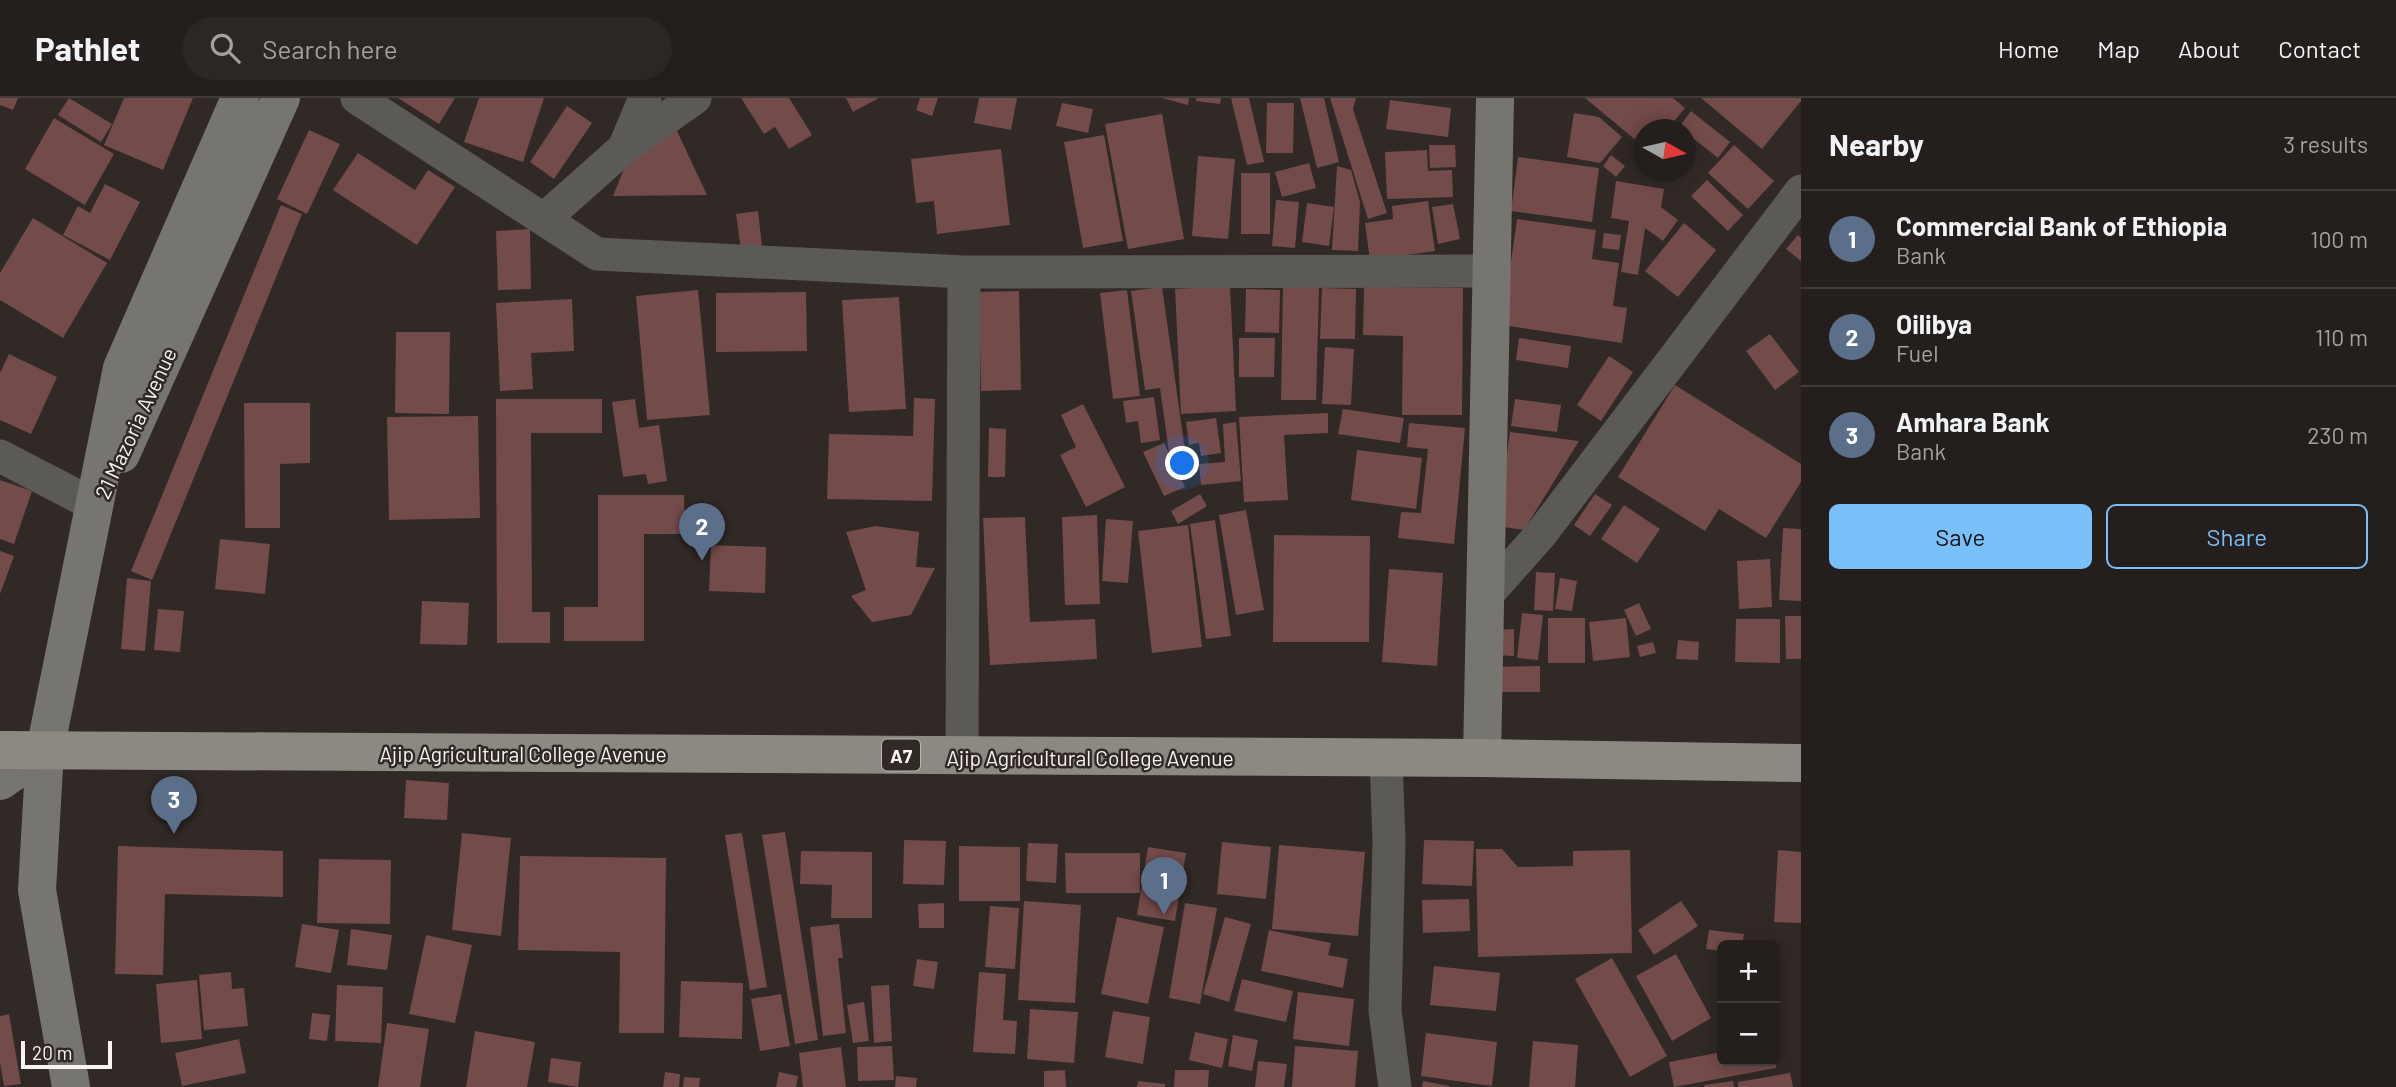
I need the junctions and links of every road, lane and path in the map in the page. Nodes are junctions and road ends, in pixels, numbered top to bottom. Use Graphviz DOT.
graph roads {
  1 [pos="240,98"];
  2 [pos="281,98"];
  3 [pos="357,98"];
  4 [pos="645,98"];
  5 [pos="695,98"];
  6 [pos="1495,98"];
  7 [pos="624,148"];
  8 [pos="1801,191"];
  9 [pos="544,219"];
  10 [pos="1489,271"];
  11 [pos="964,272"];
  12 [pos="0,456"];
  13 [pos="96,506"];
  14 [pos="1486,596"];
  15 [pos="0,750"];
  16 [pos="45,750"];
  17 [pos="962,756"];
  18 [pos="1482,758"];
  19 [pos="1385,759"];
  20 [pos="1801,763"];
  21 [pos="0,781"];
  22 [pos="71,1087"];
  23 [pos="1395,1087"];
  1 -- 13 [label="main road, 21 Mazoria Avenue"];
  2 -- 13 [label="main road, 21 Mazoria Avenue"];
  3 -- 9 [label="street"];
  4 -- 7 [label="street"];
  5 -- 7 [label="street"];
  6 -- 10 [label="main road"];
  7 -- 9 [label="street"];
  8 -- 14 [label="street"];
  9 -- 11 [label="street"];
  10 -- 11 [label="street"];
  10 -- 14 [label="main road"];
  11 -- 17 [label="street"];
  12 -- 13 [label="street"];
  13 -- 16 [label="main road"];
  14 -- 18 [label="main road"];
  15 -- 16 [label="main road, Ajip Agricultural College Avenue / A7"];
  16 -- 17 [label="main road, Ajip Agricultural College Avenue / A7"];
  16 -- 21 [label="main road"];
  16 -- 22 [label="main road"];
  17 -- 19 [label="main road, Ajip Agricultural College Avenue / A7"];
  18 -- 19 [label="main road, Ajip Agricultural College Avenue / A7"];
  18 -- 20 [label="main road, Ajip Agricultural College Avenue / A7"];
  19 -- 23 [label="street"];
}
